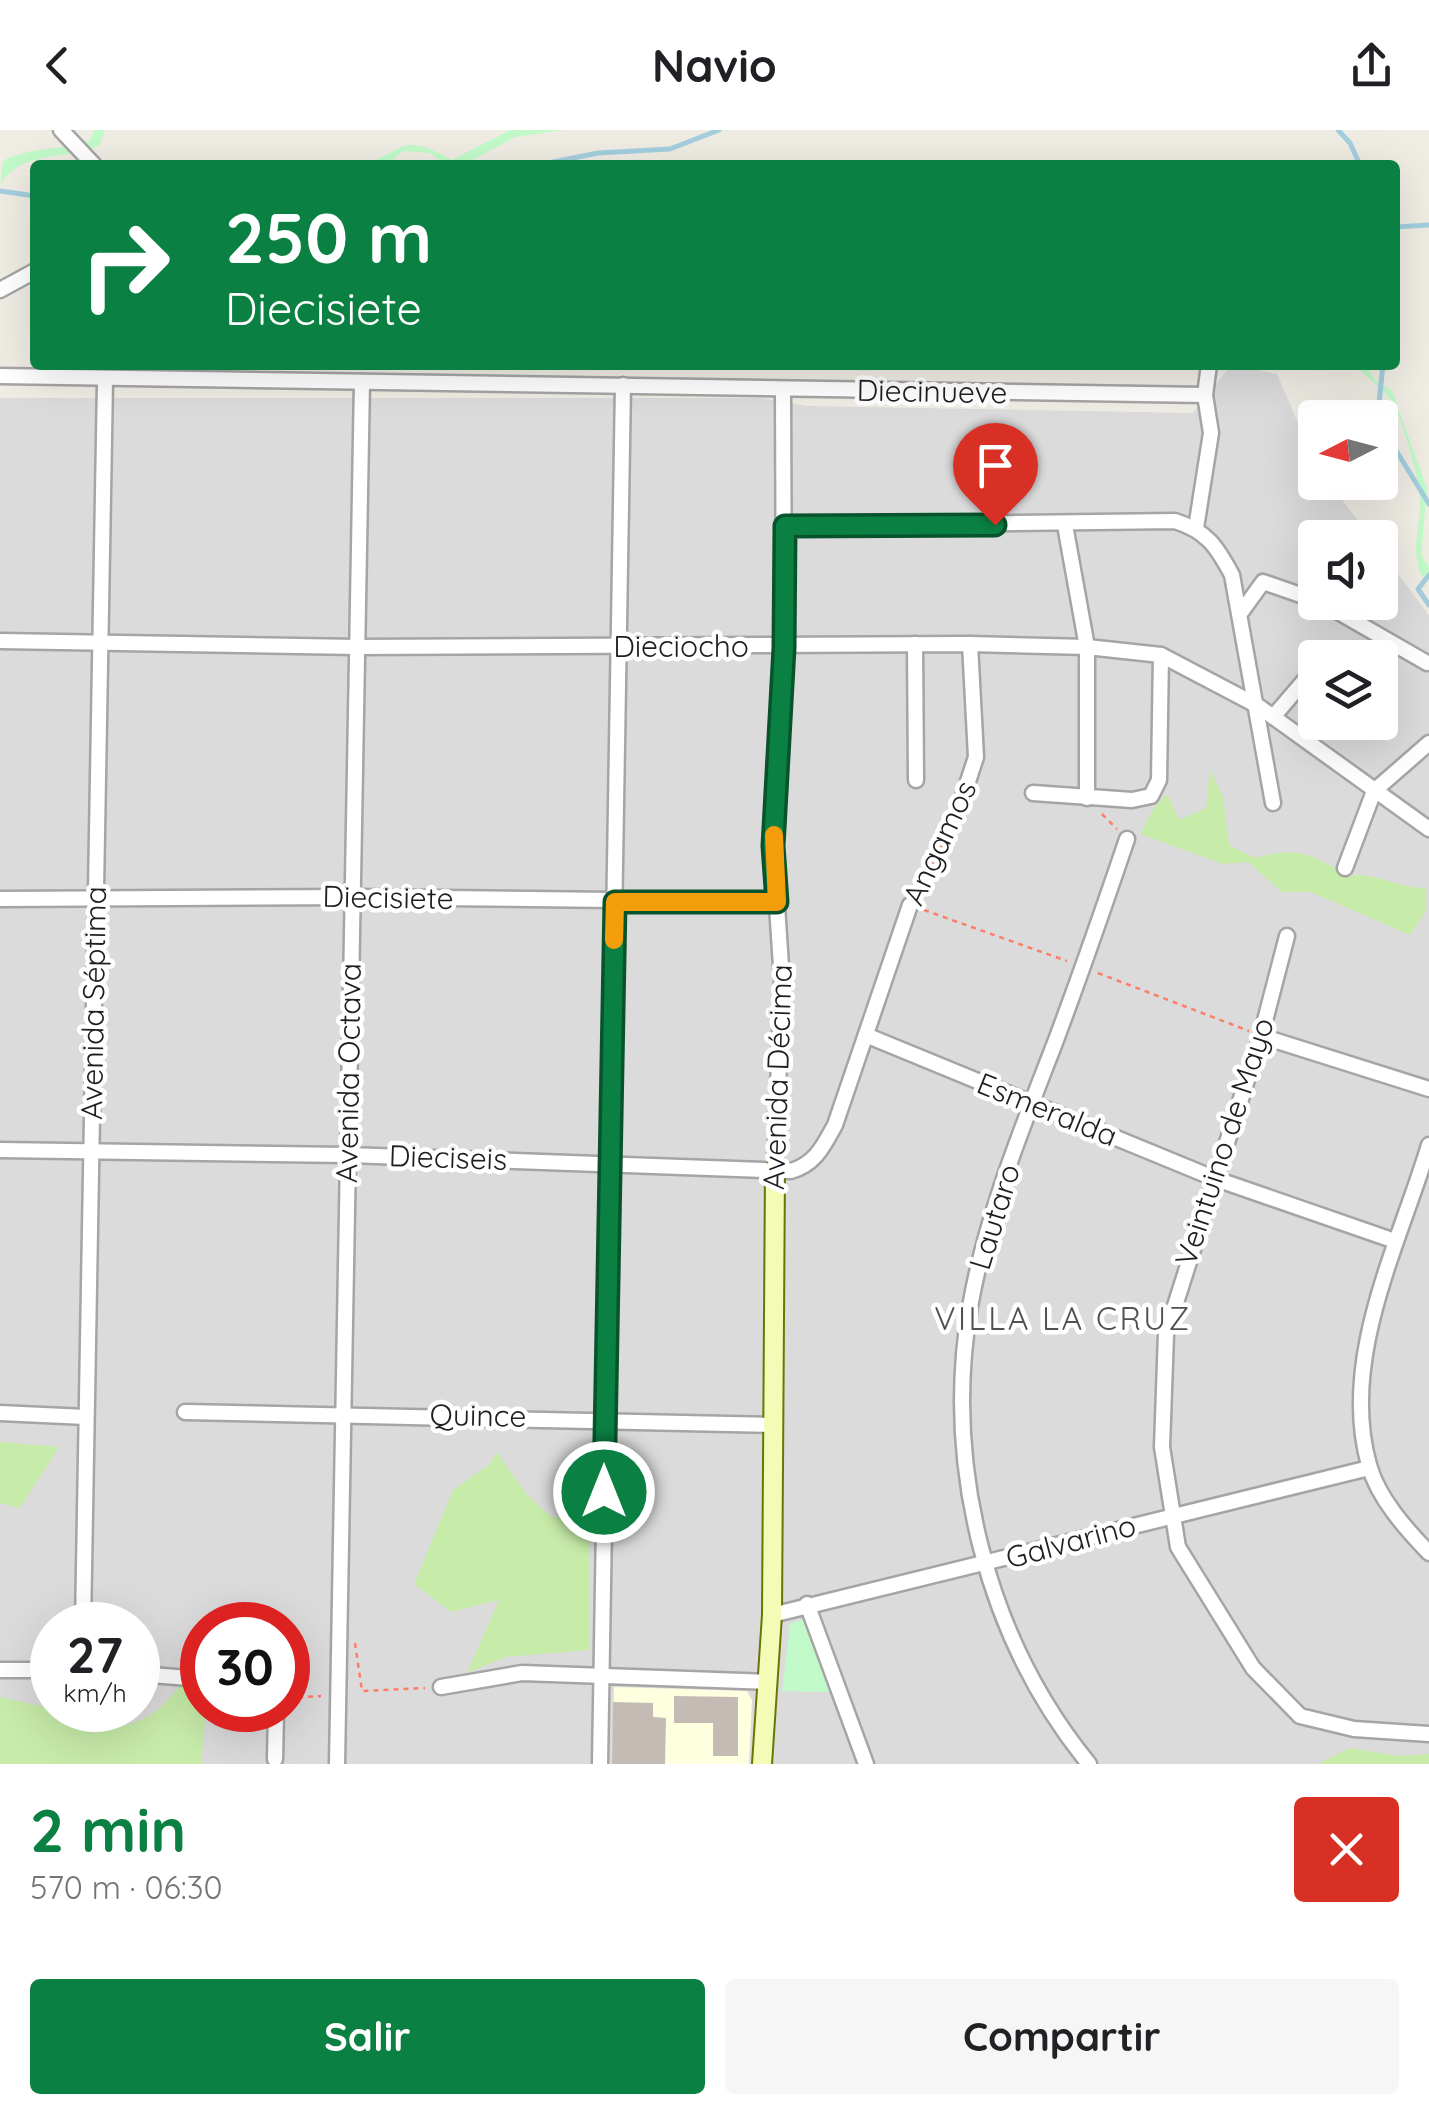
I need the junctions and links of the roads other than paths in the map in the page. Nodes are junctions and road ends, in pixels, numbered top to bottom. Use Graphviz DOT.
graph roads {
  1 [pos="62,130"];
  2 [pos="89,160"];
  3 [pos="30,274"];
  4 [pos="0,290"];
  5 [pos="1208,370"];
  6 [pos="0,376"];
  7 [pos="104,381"];
  8 [pos="362,382"];
  9 [pos="623,385"];
  10 [pos="783,391"];
  11 [pos="1205,395"];
  12 [pos="1065,525"];
  13 [pos="785,526"];
  14 [pos="1196,528"];
  15 [pos="1298,594"];
  16 [pos="1242,611"];
  17 [pos="1351,620"];
  18 [pos="0,641"];
  19 [pos="100,643"];
  20 [pos="915,644"];
  21 [pos="970,644"];
  22 [pos="620,646"];
  23 [pos="357,647"];
  24 [pos="1087,647"];
  25 [pos="784,648"];
  26 [pos="1161,655"];
  27 [pos="1426,664"];
  28 [pos="1298,688"];
  29 [pos="1258,706"];
  30 [pos="1273,717"];
  31 [pos="1429,743"];
  32 [pos="916,780"];
  33 [pos="1374,791"];
  34 [pos="1033,792"];
  35 [pos="1087,798"];
  36 [pos="1273,803"];
  37 [pos="957,815"];
  38 [pos="1429,829"];
  39 [pos="1127,840"];
  40 [pos="1345,868"];
  41 [pos="352,897"];
  42 [pos="0,899"];
  43 [pos="95,902"];
  44 [pos="615,902"];
  45 [pos="777,902"];
  46 [pos="910,905"];
  47 [pos="1287,936"];
  48 [pos="868,1036"];
  49 [pos="1262,1036"];
  50 [pos="1429,1089"];
  51 [pos="1031,1104"];
  52 [pos="0,1150"];
  53 [pos="91,1151"];
  54 [pos="348,1154"];
  55 [pos="1428,1154"];
  56 [pos="609,1162"];
  57 [pos="775,1169"];
  58 [pos="1216,1178"];
  59 [pos="1394,1241"];
  60 [pos="186,1412"];
  61 [pos="343,1412"];
  62 [pos="0,1413"];
  63 [pos="86,1417"];
  64 [pos="604,1419"];
  65 [pos="771,1425"];
  66 [pos="1369,1468"];
  67 [pos="1172,1514"];
  68 [pos="1429,1553"];
  69 [pos="986,1565"];
  70 [pos="82,1602"];
  71 [pos="806,1604"];
  72 [pos="772,1615"];
  73 [pos="0,1670"];
  74 [pos="30,1670"];
  75 [pos="604,1674"];
  76 [pos="768,1682"];
  77 [pos="441,1687"];
  78 [pos="276,1732"];
  79 [pos="1429,1734"];
  80 [pos="275,1759"];
  81 [pos="337,1764"];
  82 [pos="600,1764"];
  83 [pos="762,1764"];
  84 [pos="866,1764"];
  85 [pos="1089,1764"];
  1 -- 2 [label="street"];
  3 -- 4 [label="street"];
  5 -- 11 [label="street"];
  6 -- 7 [label="street, Diecinueve"];
  7 -- 8 [label="street, Diecinueve"];
  7 -- 19 [label="street, Avenida Séptima"];
  8 -- 9 [label="street, Diecinueve"];
  8 -- 23 [label="street, Avenida Octava"];
  9 -- 10 [label="street, Diecinueve"];
  9 -- 22 [label="street"];
  10 -- 11 [label="street, Diecinueve"];
  10 -- 13 [label="street, Avenida Décima"];
  11 -- 14 [label="street"];
  12 -- 13 [label="street"];
  12 -- 14 [label="street"];
  12 -- 24 [label="street"];
  13 -- 25 [label="street, Avenida Décima"];
  14 -- 16 [label="street"];
  15 -- 16 [label="street"];
  16 -- 29 [label="street"];
  17 -- 27 [label="street"];
  18 -- 19 [label="street, Dieciocho"];
  19 -- 23 [label="street, Dieciocho"];
  19 -- 43 [label="street, Avenida Séptima"];
  20 -- 21 [label="street, Dieciocho"];
  20 -- 25 [label="street, Dieciocho"];
  20 -- 32 [label="street"];
  21 -- 24 [label="street, Dieciocho"];
  21 -- 37 [label="street, Angamos"];
  22 -- 23 [label="street, Dieciocho"];
  22 -- 25 [label="street, Dieciocho"];
  22 -- 44 [label="street"];
  23 -- 41 [label="street, Avenida Octava"];
  24 -- 26 [label="street, Dieciocho"];
  24 -- 35 [label="street"];
  25 -- 45 [label="street, Avenida Décima"];
  26 -- 29 [label="street, Dieciocho"];
  26 -- 35 [label="street"];
  28 -- 30 [label="street"];
  29 -- 30 [label="street, Dieciocho"];
  29 -- 36 [label="street"];
  30 -- 33 [label="street, Dieciocho"];
  31 -- 33 [label="street"];
  33 -- 38 [label="street, Dieciocho"];
  33 -- 40 [label="street"];
  34 -- 35 [label="street"];
  39 -- 51 [label="street, Lautaro"];
  41 -- 43 [label="street, Diecisiete"];
  41 -- 44 [label="street, Diecisiete"];
  41 -- 54 [label="street, Avenida Octava"];
  42 -- 43 [label="street, Diecisiete"];
  43 -- 53 [label="street, Avenida Séptima"];
  44 -- 45 [label="street, Diecisiete"];
  44 -- 56 [label="street"];
  45 -- 57 [label="street, Avenida Décima"];
  46 -- 48 [label="street, Angamos"];
  47 -- 49 [label="street, Veintuino de Mayo"];
  48 -- 51 [label="street, Esmeralda"];
  48 -- 57 [label="street"];
  49 -- 50 [label="street"];
  49 -- 58 [label="street, Veintuino de Mayo"];
  51 -- 58 [label="street, Esmeralda"];
  51 -- 69 [label="street, Lautaro"];
  52 -- 53 [label="street, Dieciseis"];
  53 -- 54 [label="street, Dieciseis"];
  53 -- 63 [label="street, Avenida Séptima"];
  54 -- 56 [label="street, Dieciseis"];
  54 -- 61 [label="street, Avenida Octava"];
  55 -- 59 [label="street"];
  56 -- 57 [label="street, Dieciseis"];
  56 -- 64 [label="street"];
  57 -- 65 [label="street, Avenida Décima"];
  58 -- 59 [label="street, Esmeralda"];
  58 -- 67 [label="street, Veintuino de Mayo"];
  59 -- 66 [label="street"];
  60 -- 61 [label="street, Quince"];
  61 -- 64 [label="street, Quince"];
  61 -- 81 [label="street, Avenida Octava"];
  62 -- 63 [label="street"];
  63 -- 70 [label="street, Avenida Séptima"];
  64 -- 65 [label="street, Quince"];
  64 -- 75 [label="street"];
  65 -- 72 [label="street, Avenida Décima"];
  66 -- 67 [label="street, Galvarino"];
  66 -- 68 [label="street"];
  67 -- 69 [label="street, Galvarino"];
  67 -- 79 [label="street, Veintuino de Mayo"];
  69 -- 71 [label="street, Galvarino"];
  69 -- 85 [label="street, Lautaro"];
  71 -- 72 [label="street, Galvarino"];
  71 -- 84 [label="street"];
  72 -- 76 [label="street, Avenida Décima"];
  73 -- 74 [label="street"];
  75 -- 76 [label="street"];
  75 -- 77 [label="street"];
  75 -- 82 [label="street"];
  76 -- 83 [label="street, Avenida Décima"];
  78 -- 80 [label="street"];
}
